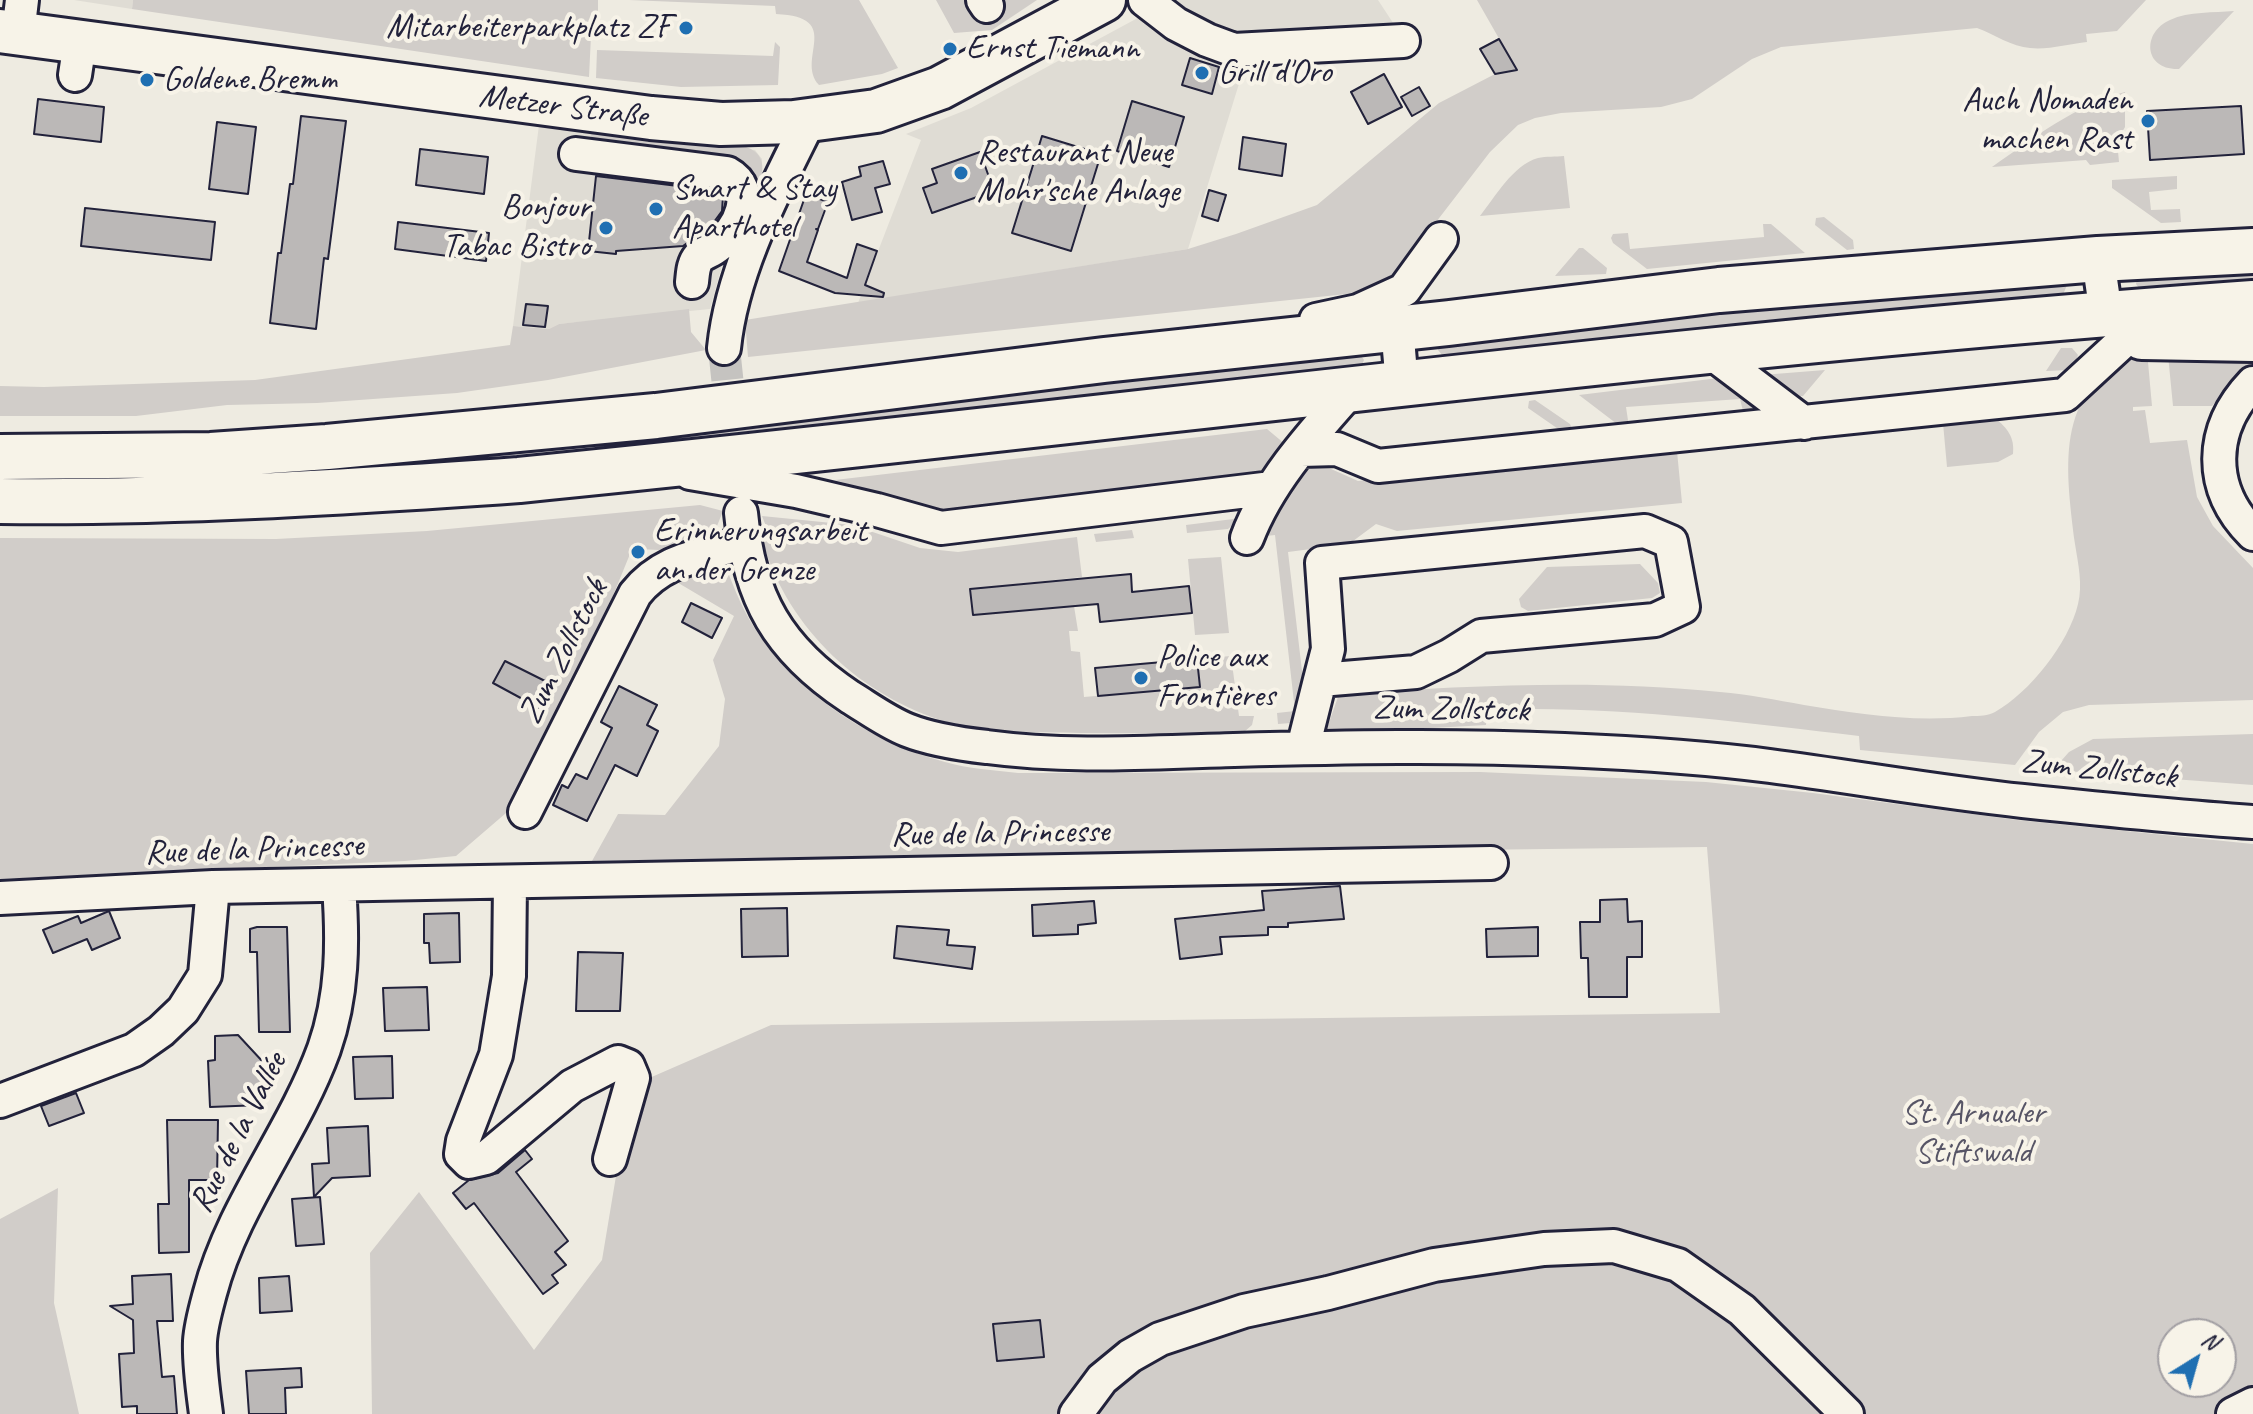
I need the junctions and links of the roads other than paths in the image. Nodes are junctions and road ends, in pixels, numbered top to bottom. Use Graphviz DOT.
graph roads {
  1 [pos="1104,0"];
  2 [pos="1145,0"];
  3 [pos="14,22"];
  4 [pos="1403,41"];
  5 [pos="809,121"];
  6 [pos="576,154"];
  7 [pos="1441,239"];
  8 [pos="2253,251"];
  9 [pos="2098,259"];
  10 [pos="692,282"];
  11 [pos="2253,303"];
  12 [pos="2117,325"];
  13 [pos="1397,327"];
  14 [pos="2253,339"];
  15 [pos="724,348"];
  16 [pos="1709,351"];
  17 [pos="1170,353"];
  18 [pos="2253,383"];
  19 [pos="1402,385"];
  20 [pos="1351,390"];
  21 [pos="1804,423"];
  22 [pos="1301,450"];
  23 [pos="0,457"];
  24 [pos="652,467"];
  25 [pos="1272,488"];
  26 [pos="0,501"];
  27 [pos="2253,534"];
  28 [pos="1247,538"];
  29 [pos="1320,680"];
  30 [pos="1303,748"];
  31 [pos="525,812"];
  32 [pos="2253,822"];
  33 [pos="1491,863"];
  34 [pos="510,882"];
  35 [pos="339,886"];
  36 [pos="213,887"];
  37 [pos="0,898"];
  38 [pos="0,1101"];
  39 [pos="610,1159"];
  40 [pos="2253,1404"];
  41 [pos="206,1414"];
  42 [pos="1076,1414"];
  43 [pos="1847,1414"];
  44 [pos="2233,1414"];
  1 -- 5 [label="main road, Metzer Straße"];
  2 -- 4 [label="street"];
  3 -- 5 [label="main road, Metzer Straße"];
  5 -- 15 [label="street"];
  6 -- 10 [label="street"];
  7 -- 17 [label="street"];
  8 -- 9 [label="highway"];
  9 -- 12 [label="street"];
  9 -- 13 [label="highway"];
  11 -- 12 [label="highway"];
  12 -- 14 [label="highway"];
  12 -- 16 [label="highway"];
  12 -- 21 [label="street"];
  13 -- 17 [label="highway"];
  13 -- 19 [label="street"];
  16 -- 19 [label="highway"];
  16 -- 21 [label="street"];
  17 -- 23 [label="highway"];
  18 -- 27 [label="street"];
  19 -- 20 [label="highway"];
  20 -- 22 [label="street"];
  20 -- 24 [label="highway"];
  21 -- 22 [label="street"];
  22 -- 25 [label="street"];
  24 -- 25 [label="street"];
  24 -- 26 [label="highway"];
  25 -- 28 [label="street"];
  29 -- 29 [label="street"];
  29 -- 30 [label="street"];
  30 -- 31 [label="street, Zum Zollstock"];
  30 -- 32 [label="street, Zum Zollstock"];
  33 -- 34 [label="street, Rue de la Princesse"];
  34 -- 35 [label="street, Rue de la Princesse"];
  34 -- 39 [label="street"];
  35 -- 36 [label="street, Rue de la Princesse"];
  35 -- 41 [label="street, Rue de la Vallée"];
  36 -- 37 [label="street, Rue de la Princesse"];
  36 -- 38 [label="street"];
  40 -- 44 [label="street"];
  42 -- 43 [label="street"];
}
